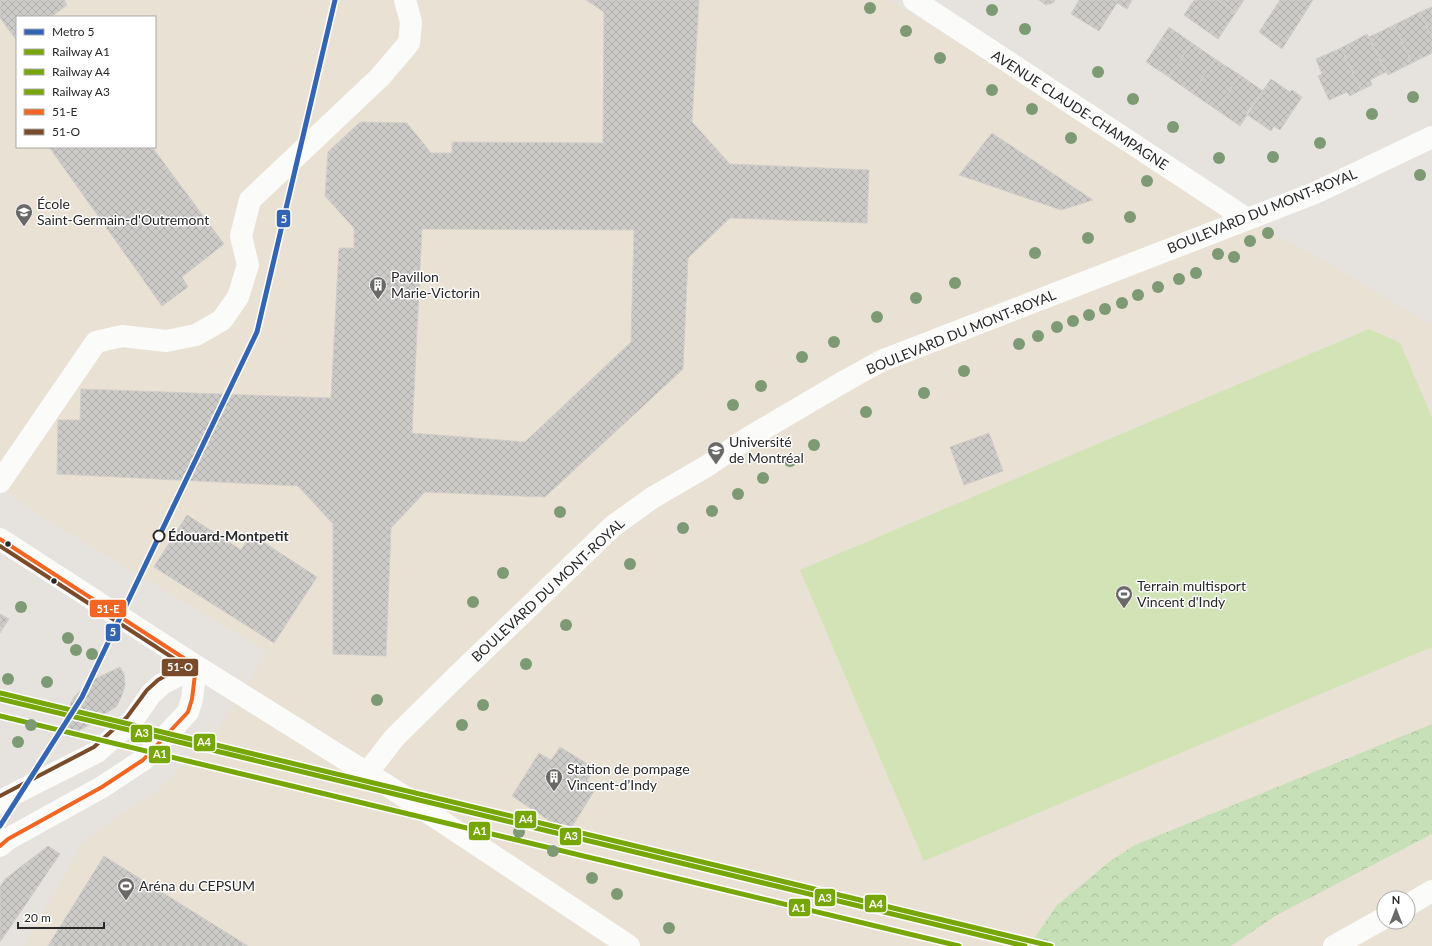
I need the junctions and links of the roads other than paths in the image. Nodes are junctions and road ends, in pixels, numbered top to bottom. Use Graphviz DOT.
graph roads {
  1 [pos="405,0"];
  2 [pos="914,0"];
  3 [pos="1432,137"];
  4 [pos="1247,219"];
  5 [pos="0,482"];
  6 [pos="0,539"];
  7 [pos="196,666"];
  8 [pos="367,773"];
  9 [pos="0,803"];
  10 [pos="0,846"];
  11 [pos="1432,891"];
  12 [pos="1416,900"];
  13 [pos="1376,922"];
  14 [pos="628,946"];
  15 [pos="1334,946"];
  1 -- 5 [label="street"];
  2 -- 4 [label="street, AVENUE CLAUDE-CHAMPAGNE"];
  3 -- 4 [label="street, BOULEVARD DU MONT-ROYAL"];
  4 -- 8 [label="street, BOULEVARD DU MONT-ROYAL"];
  6 -- 7 [label="street"];
  7 -- 8 [label="street"];
  7 -- 9 [label="street"];
  7 -- 10 [label="street"];
  8 -- 14 [label="street"];
  11 -- 12 [label="street"];
  13 -- 15 [label="street"];
}
